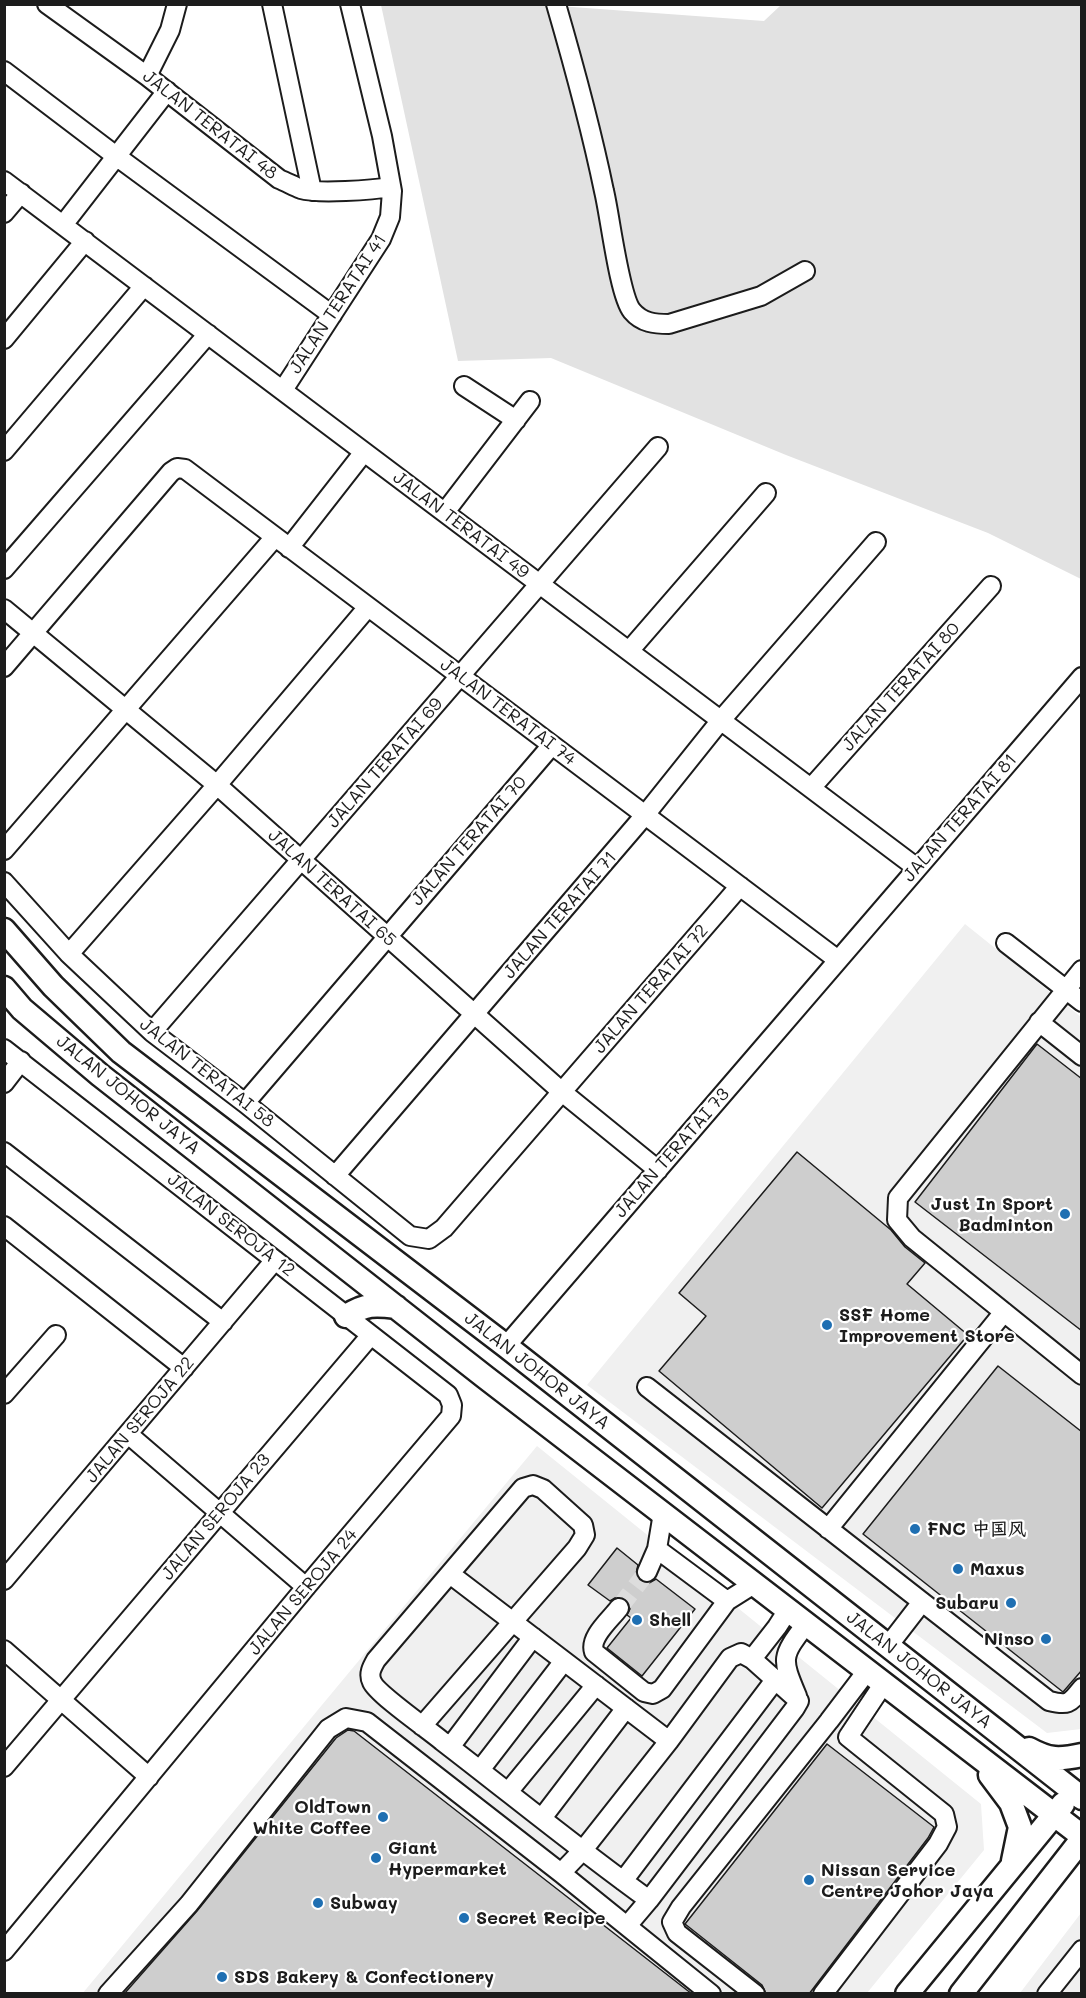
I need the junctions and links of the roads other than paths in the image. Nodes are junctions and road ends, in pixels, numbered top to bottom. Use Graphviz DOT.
graph roads {
  1 [pos="46,4"];
  2 [pos="177,4"];
  3 [pos="272,4"];
  4 [pos="350,4"];
  5 [pos="556,4"];
  6 [pos="4,71"];
  7 [pos="147,76"];
  8 [pos="167,91"];
  9 [pos="116,156"];
  10 [pos="4,181"];
  11 [pos="391,187"];
  12 [pos="312,191"];
  13 [pos="21,193"];
  14 [pos="4,213"];
  15 [pos="63,225"];
  16 [pos="85,242"];
  17 [pos="805,271"];
  18 [pos="144,286"];
  19 [pos="332,315"];
  20 [pos="207,334"];
  21 [pos="4,339"];
  22 [pos="464,386"];
  23 [pos="283,390"];
  24 [pos="530,401"];
  25 [pos="516,420"];
  26 [pos="658,447"];
  27 [pos="4,451"];
  28 [pos="364,452"];
  29 [pos="766,493"];
  30 [pos="445,512"];
  31 [pos="282,542"];
  32 [pos="876,542"];
  33 [pos="4,569"];
  34 [pos="540,584"];
  35 [pos="991,586"];
  36 [pos="368,607"];
  37 [pos="4,609"];
  38 [pos="34,634"];
  39 [pos="628,651"];
  40 [pos="4,667"];
  41 [pos="460,676"];
  42 [pos="1082,677"];
  43 [pos="125,709"];
  44 [pos="721,720"];
  45 [pos="552,745"];
  46 [pos="217,785"];
  47 [pos="811,788"];
  48 [pos="645,815"];
  49 [pos="4,850"];
  50 [pos="301,860"];
  51 [pos="917,868"];
  52 [pos="4,882"];
  53 [pos="740,886"];
  54 [pos="4,930"];
  55 [pos="387,938"];
  56 [pos="1006,943"];
  57 [pos="69,954"];
  58 [pos="838,960"];
  59 [pos="1082,970"];
  60 [pos="4,988"];
  61 [pos="1065,990"];
  62 [pos="1082,1002"];
  63 [pos="474,1015"];
  64 [pos="1039,1022"];
  65 [pos="152,1032"];
  66 [pos="4,1049"];
  67 [pos="1082,1056"];
  68 [pos="21,1061"];
  69 [pos="4,1083"];
  70 [pos="562,1092"];
  71 [pos="245,1103"];
  72 [pos="4,1152"];
  73 [pos="658,1170"];
  74 [pos="335,1176"];
  75 [pos="4,1226"];
  76 [pos="429,1239"];
  77 [pos="275,1260"];
  78 [pos="396,1307"];
  79 [pos="1004,1312"];
  80 [pos="346,1316"];
  81 [pos="223,1322"];
  82 [pos="56,1335"];
  83 [pos="371,1335"];
  84 [pos="506,1346"];
  85 [pos="184,1368"];
  86 [pos="1082,1375"];
  87 [pos="647,1387"];
  88 [pos="4,1394"];
  89 [pos="453,1405"];
  90 [pos="128,1434"];
  91 [pos="219,1513"];
  92 [pos="663,1513"];
  93 [pos="828,1529"];
  94 [pos="657,1549"];
  95 [pos="647,1572"];
  96 [pos="450,1574"];
  97 [pos="4,1580"];
  98 [pos="754,1584"];
  99 [pos="306,1587"];
  100 [pos="727,1601"];
  101 [pos="922,1602"];
  102 [pos="619,1608"];
  103 [pos="788,1610"];
  104 [pos="513,1621"];
  105 [pos="806,1624"];
  106 [pos="533,1637"];
  107 [pos="888,1646"];
  108 [pos="4,1650"];
  109 [pos="752,1659"];
  110 [pos="564,1661"];
  111 [pos="875,1677"];
  112 [pos="775,1680"];
  113 [pos="596,1685"];
  114 [pos="1082,1688"];
  115 [pos="61,1700"];
  116 [pos="799,1701"];
  117 [pos="626,1708"];
  118 [pos="829,1722"];
  119 [pos="422,1726"];
  120 [pos="994,1729"];
  121 [pos="848,1737"];
  122 [pos="669,1741"];
  123 [pos="450,1747"];
  124 [pos="972,1752"];
  125 [pos="1082,1755"];
  126 [pos="4,1767"];
  127 [pos="480,1770"];
  128 [pos="149,1778"];
  129 [pos="1079,1790"];
  130 [pos="508,1792"];
  131 [pos="1054,1815"];
  132 [pos="542,1818"];
  133 [pos="1082,1837"];
  134 [pos="583,1850"];
  135 [pos="1012,1866"];
  136 [pos="561,1873"];
  137 [pos="623,1881"];
  138 [pos="649,1900"];
  139 [pos="627,1926"];
  140 [pos="1082,1950"];
  141 [pos="4,1951"];
  142 [pos="108,1994"];
  143 [pos="711,1994"];
  144 [pos="755,1994"];
  145 [pos="824,1994"];
  146 [pos="907,1994"];
  147 [pos="961,1994"];
  148 [pos="1047,1994"];
  1 -- 7 [label="street, JALAN TERATAI 48"];
  2 -- 7 [label="street"];
  3 -- 12 [label="street"];
  4 -- 11 [label="street, JALAN TERATAI 41"];
  5 -- 17 [label="street"];
  6 -- 9 [label="street"];
  7 -- 8 [label="street, JALAN TERATAI 48"];
  8 -- 9 [label="street"];
  8 -- 12 [label="street, JALAN TERATAI 48"];
  9 -- 15 [label="street"];
  9 -- 19 [label="street"];
  10 -- 13 [label="street, JALAN TERATAI 49"];
  11 -- 12 [label="street, JALAN TERATAI 48"];
  11 -- 19 [label="street, JALAN TERATAI 41"];
  13 -- 14 [label="street"];
  13 -- 15 [label="street, JALAN TERATAI 49"];
  15 -- 16 [label="street, JALAN TERATAI 49"];
  16 -- 18 [label="street, JALAN TERATAI 49"];
  16 -- 21 [label="street"];
  18 -- 20 [label="street, JALAN TERATAI 49"];
  18 -- 27 [label="street"];
  19 -- 23 [label="street, JALAN TERATAI 41"];
  20 -- 23 [label="street, JALAN TERATAI 49"];
  20 -- 33 [label="street"];
  22 -- 25 [label="street"];
  23 -- 28 [label="street, JALAN TERATAI 49"];
  24 -- 25 [label="street"];
  25 -- 30 [label="street"];
  26 -- 34 [label="street, JALAN TERATAI 69"];
  28 -- 30 [label="street, JALAN TERATAI 49"];
  28 -- 31 [label="street"];
  29 -- 39 [label="street"];
  30 -- 34 [label="street, JALAN TERATAI 49"];
  31 -- 36 [label="street, JALAN TERATAI 74"];
  31 -- 38 [label="street, JALAN TERATAI 74"];
  31 -- 43 [label="street"];
  32 -- 44 [label="street, JALAN TERATAI 71"];
  34 -- 39 [label="street, JALAN TERATAI 49"];
  34 -- 41 [label="street, JALAN TERATAI 69"];
  35 -- 47 [label="street, JALAN TERATAI 80"];
  36 -- 41 [label="street, JALAN TERATAI 74"];
  36 -- 46 [label="street"];
  37 -- 38 [label="street, JALAN TERATAI 65"];
  38 -- 40 [label="street"];
  38 -- 43 [label="street, JALAN TERATAI 65"];
  39 -- 44 [label="street, JALAN TERATAI 49"];
  41 -- 45 [label="street, JALAN TERATAI 74"];
  41 -- 50 [label="street, JALAN TERATAI 69"];
  42 -- 51 [label="street, JALAN TERATAI 81"];
  43 -- 46 [label="street, JALAN TERATAI 65"];
  43 -- 49 [label="street"];
  44 -- 47 [label="street, JALAN TERATAI 49"];
  44 -- 48 [label="street, JALAN TERATAI 71"];
  45 -- 48 [label="street, JALAN TERATAI 74"];
  45 -- 55 [label="street, JALAN TERATAI 70"];
  46 -- 50 [label="street, JALAN TERATAI 65"];
  46 -- 57 [label="street"];
  47 -- 51 [label="street, JALAN TERATAI 49"];
  48 -- 53 [label="street, JALAN TERATAI 74"];
  48 -- 63 [label="street, JALAN TERATAI 71"];
  50 -- 55 [label="street, JALAN TERATAI 65"];
  50 -- 65 [label="street, JALAN TERATAI 69"];
  51 -- 58 [label="street, JALAN TERATAI 81"];
  52 -- 57 [label="street, JALAN TERATAI 58"];
  53 -- 58 [label="street, JALAN TERATAI 74"];
  53 -- 70 [label="street, JALAN TERATAI 72"];
  54 -- 84 [label="main road, JALAN JOHOR JAYA"];
  55 -- 63 [label="street, JALAN TERATAI 65"];
  55 -- 71 [label="street, JALAN TERATAI 70"];
  56 -- 61 [label="street"];
  57 -- 65 [label="street, JALAN TERATAI 58"];
  58 -- 73 [label="street, JALAN TERATAI 73"];
  59 -- 61 [label="street"];
  60 -- 78 [label="main road, JALAN JOHOR JAYA"];
  61 -- 62 [label="street"];
  61 -- 64 [label="street"];
  63 -- 70 [label="street, JALAN TERATAI 65"];
  63 -- 74 [label="street, JALAN TERATAI 71"];
  64 -- 67 [label="street"];
  64 -- 79 [label="street"];
  65 -- 71 [label="street, JALAN TERATAI 58"];
  66 -- 68 [label="street, JALAN SEROJA 12"];
  68 -- 69 [label="street"];
  68 -- 77 [label="street, JALAN SEROJA 12"];
  70 -- 73 [label="street, JALAN TERATAI 65"];
  70 -- 76 [label="street, JALAN TERATAI 72"];
  71 -- 74 [label="street, JALAN TERATAI 58"];
  72 -- 81 [label="street"];
  73 -- 84 [label="street, JALAN TERATAI 73"];
  74 -- 76 [label="street, JALAN TERATAI 58"];
  75 -- 85 [label="street"];
  77 -- 80 [label="street, JALAN SEROJA 12"];
  77 -- 81 [label="street, JALAN SEROJA 22"];
  78 -- 80 [label="main road"];
  78 -- 92 [label="main road, JALAN JOHOR JAYA"];
  79 -- 86 [label="street"];
  79 -- 93 [label="street"];
  80 -- 83 [label="street, JALAN SEROJA 12"];
  81 -- 85 [label="street, JALAN SEROJA 22"];
  82 -- 88 [label="street"];
  83 -- 89 [label="street, JALAN SEROJA 12"];
  83 -- 91 [label="street, JALAN SEROJA 23"];
  84 -- 107 [label="main road, JALAN JOHOR JAYA"];
  85 -- 90 [label="street, JALAN SEROJA 22"];
  87 -- 93 [label="street"];
  89 -- 99 [label="street, JALAN SEROJA 24"];
  90 -- 91 [label="street"];
  90 -- 97 [label="street, JALAN SEROJA 22"];
  91 -- 99 [label="street"];
  91 -- 115 [label="street, JALAN SEROJA 23"];
  92 -- 94 [label="street"];
  92 -- 98 [label="main road, JALAN JOHOR JAYA"];
  93 -- 101 [label="street"];
  94 -- 95 [label="street"];
  94 -- 100 [label="street"];
  96 -- 104 [label="street"];
  96 -- 104 [label="street"];
  96 -- 119 [label="street"];
  98 -- 100 [label="street"];
  98 -- 103 [label="main road, JALAN JOHOR JAYA"];
  99 -- 128 [label="street, JALAN SEROJA 24"];
  100 -- 102 [label="street"];
  101 -- 107 [label="street"];
  101 -- 114 [label="street"];
  103 -- 105 [label="main road, JALAN JOHOR JAYA"];
  103 -- 109 [label="street"];
  104 -- 106 [label="street"];
  104 -- 119 [label="street"];
  105 -- 111 [label="main road, JALAN JOHOR JAYA"];
  105 -- 116 [label="street"];
  106 -- 110 [label="street"];
  106 -- 123 [label="street"];
  107 -- 120 [label="main road, JALAN JOHOR JAYA"];
  108 -- 115 [label="street"];
  109 -- 112 [label="street"];
  109 -- 122 [label="street"];
  110 -- 113 [label="street"];
  110 -- 127 [label="street"];
  111 -- 118 [label="street"];
  111 -- 121 [label="street"];
  111 -- 124 [label="main road, JALAN JOHOR JAYA"];
  112 -- 116 [label="street"];
  112 -- 137 [label="street"];
  113 -- 117 [label="street"];
  113 -- 130 [label="street"];
  115 -- 126 [label="street, JALAN SEROJA 23"];
  115 -- 128 [label="street"];
  116 -- 138 [label="street"];
  117 -- 122 [label="street"];
  117 -- 132 [label="street"];
  118 -- 121 [label="street"];
  118 -- 144 [label="street"];
  119 -- 123 [label="street"];
  120 -- 125 [label="main road"];
  120 -- 129 [label="main road, JALAN JOHOR JAYA"];
  121 -- 145 [label="street"];
  122 -- 134 [label="street"];
  123 -- 127 [label="street"];
  124 -- 131 [label="main road, JALAN JOHOR JAYA"];
  124 -- 135 [label="main road"];
  127 -- 130 [label="street"];
  128 -- 141 [label="street, JALAN SEROJA 24"];
  129 -- 131 [label="main road"];
  130 -- 132 [label="street"];
  131 -- 133 [label="main road, JALAN JOHOR JAYA"];
  131 -- 135 [label="main road"];
  132 -- 134 [label="street"];
  133 -- 147 [label="main road"];
  134 -- 136 [label="street"];
  134 -- 137 [label="street"];
  135 -- 146 [label="main road"];
  136 -- 139 [label="street"];
  136 -- 142 [label="street"];
  137 -- 138 [label="street"];
  138 -- 139 [label="street"];
  139 -- 143 [label="street"];
  140 -- 148 [label="street"];
}
